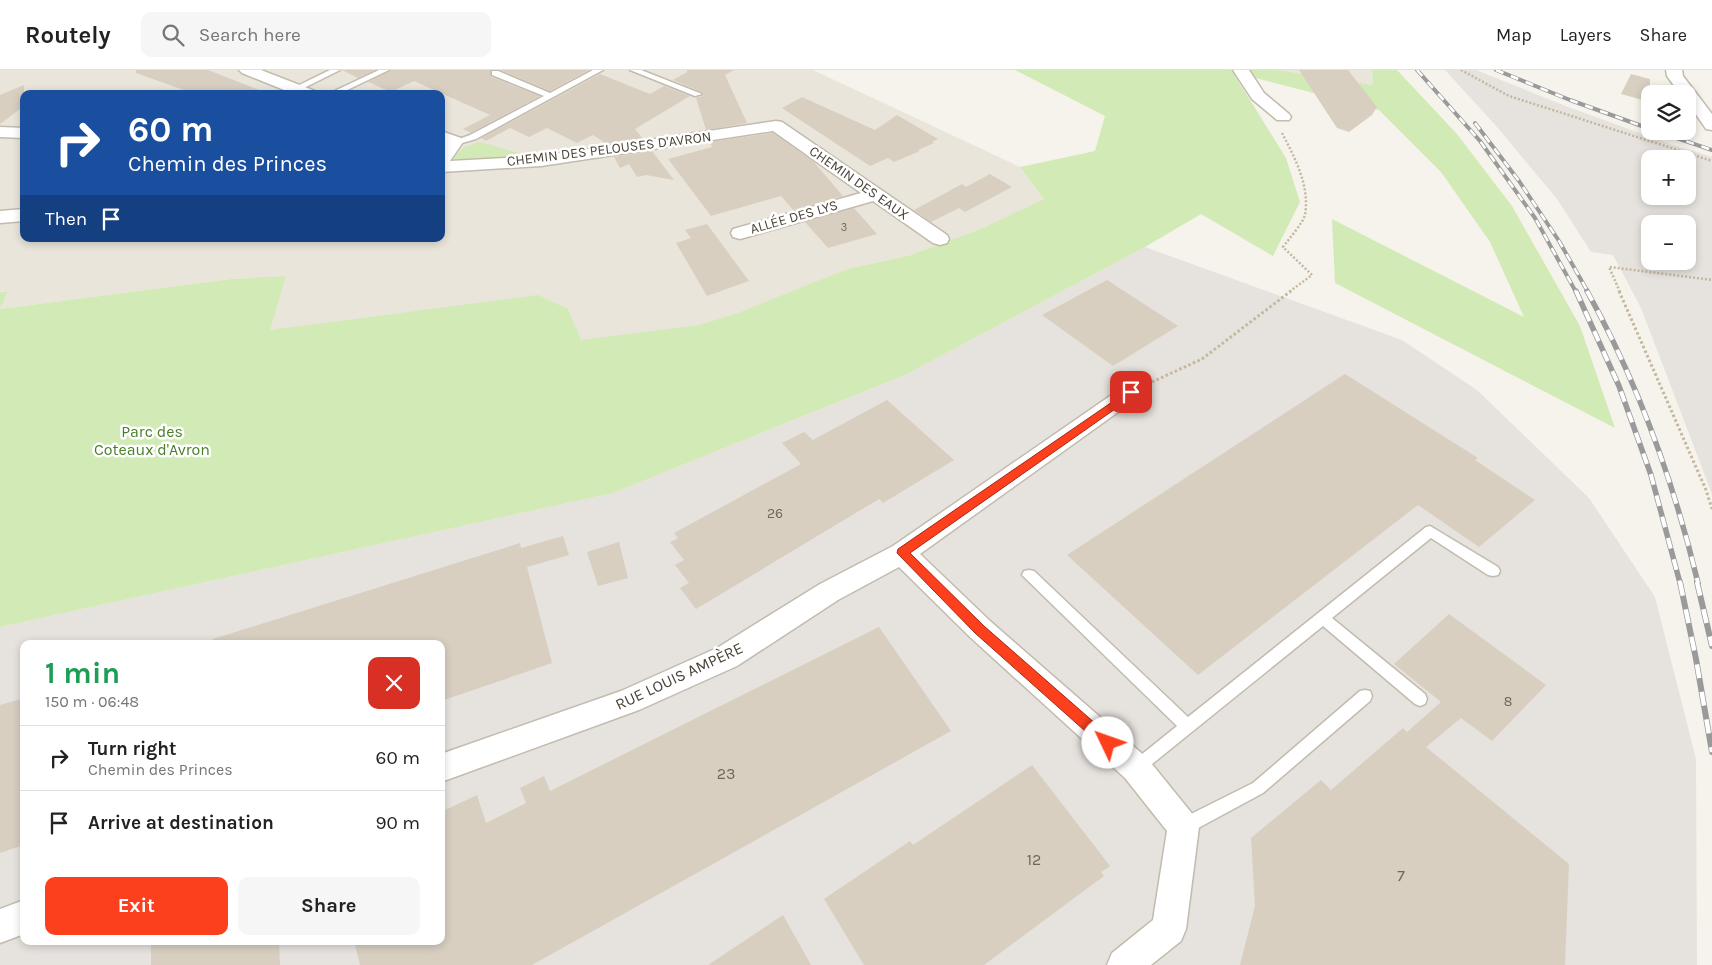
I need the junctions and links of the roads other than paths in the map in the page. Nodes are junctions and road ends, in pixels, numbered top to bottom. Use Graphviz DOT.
graph roads {
  1 [pos="247,70"];
  2 [pos="336,70"];
  3 [pos="385,70"];
  4 [pos="599,70"];
  5 [pos="634,70"];
  6 [pos="1241,70"];
  7 [pos="1674,70"];
  8 [pos="495,73"];
  9 [pos="299,90"];
  10 [pos="304,90"];
  11 [pos="341,90"];
  12 [pos="698,94"];
  13 [pos="550,96"];
  14 [pos="1282,117"];
  15 [pos="1712,125"];
  16 [pos="776,126"];
  17 [pos="0,132"];
  18 [pos="20,133"];
  19 [pos="448,139"];
  20 [pos="445,167"];
  21 [pos="877,194"];
  22 [pos="20,215"];
  23 [pos="0,217"];
  24 [pos="740,233"];
  25 [pos="940,240"];
  26 [pos="1131,392"];
  27 [pos="902,553"];
  28 [pos="1493,571"];
  29 [pos="1029,575"];
  30 [pos="1322,617"];
  31 [pos="1365,696"];
  32 [pos="1420,699"];
  33 [pos="1188,726"];
  34 [pos="445,767"];
  35 [pos="1136,768"];
  36 [pos="1183,827"];
  37 [pos="20,918"];
  38 [pos="0,926"];
  39 [pos="1124,965"];
  1 -- 9 [label="street"];
  2 -- 10 [label="lane"];
  3 -- 11 [label="lane"];
  4 -- 13 [label="lane"];
  5 -- 12 [label="lane"];
  6 -- 14 [label="street"];
  7 -- 15 [label="street"];
  8 -- 13 [label="lane"];
  13 -- 19 [label="lane"];
  16 -- 20 [label="street, CHEMIN DES PELOUSES D'AVRON"];
  16 -- 21 [label="street, CHEMIN DES EAUX"];
  17 -- 18 [label="street"];
  21 -- 24 [label="street, ALLÉE DES LYS"];
  21 -- 25 [label="street, CHEMIN DES EAUX"];
  22 -- 23 [label="street"];
  26 -- 27 [label="street, RUE LOUIS AMPÈRE"];
  27 -- 34 [label="street, RUE LOUIS AMPÈRE"];
  27 -- 35 [label="street"];
  28 -- 30 [label="lane"];
  29 -- 33 [label="lane"];
  30 -- 32 [label="lane"];
  30 -- 33 [label="lane"];
  31 -- 36 [label="lane"];
  33 -- 35 [label="lane"];
  35 -- 36 [label="street"];
  36 -- 39 [label="street"];
  37 -- 38 [label="street"];
}
